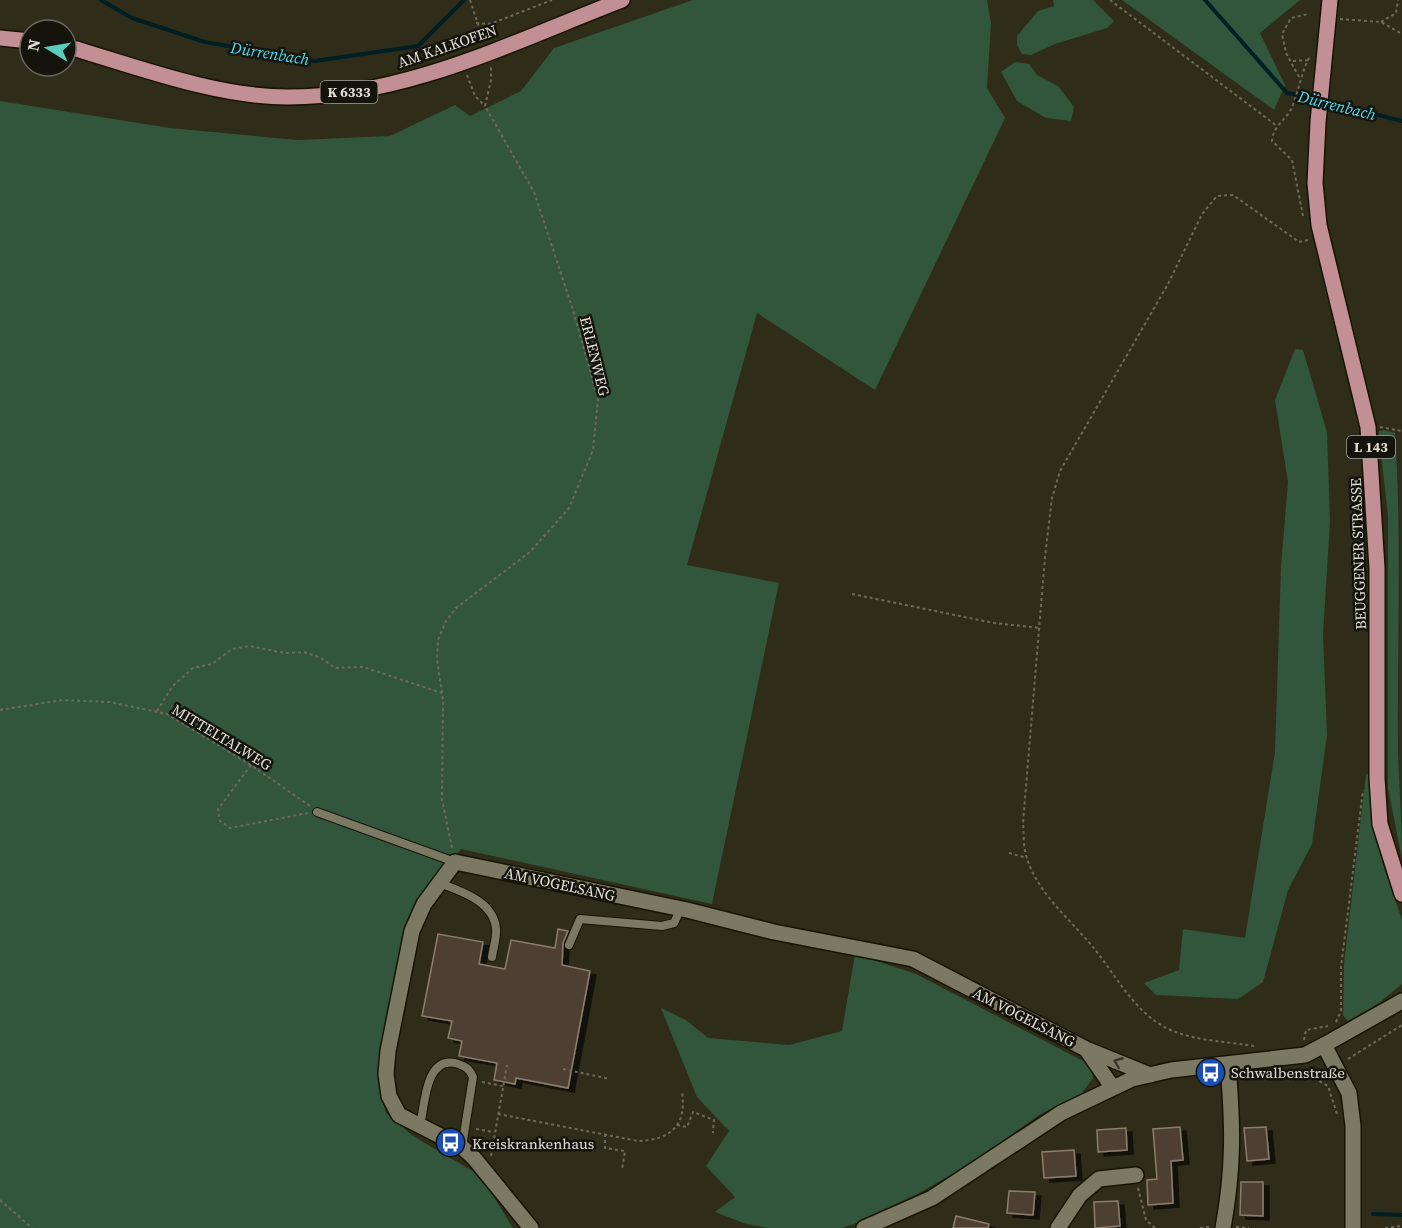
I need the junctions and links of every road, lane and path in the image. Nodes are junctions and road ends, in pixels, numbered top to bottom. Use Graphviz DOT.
graph roads {
  1 [pos="552,0"];
  2 [pos="622,0"];
  3 [pos="1110,0"];
  4 [pos="1330,0"];
  5 [pos="1399,0"];
  6 [pos="470,2"];
  7 [pos="1402,4"];
  8 [pos="1308,14"];
  9 [pos="1340,19"];
  10 [pos="1380,22"];
  11 [pos="476,23"];
  12 [pos="1402,34"];
  13 [pos="0,38"];
  14 [pos="18,40"];
  15 [pos="484,42"];
  16 [pos="78,50"];
  17 [pos="465,61"];
  18 [pos="1292,61"];
  19 [pos="491,63"];
  20 [pos="1299,77"];
  21 [pos="485,106"];
  22 [pos="1277,126"];
  23 [pos="1304,221"];
  24 [pos="1306,230"];
  25 [pos="1315,238"];
  26 [pos="1368,427"];
  27 [pos="1402,431"];
  28 [pos="852,594"];
  29 [pos="1041,628"];
  30 [pos="442,693"];
  31 [pos="0,710"];
  32 [pos="157,711"];
  33 [pos="251,765"];
  34 [pos="1363,790"];
  35 [pos="317,812"];
  36 [pos="1009,853"];
  37 [pos="1027,858"];
  38 [pos="455,862"];
  39 [pos="438,883"];
  40 [pos="1402,894"];
  41 [pos="681,908"];
  42 [pos="569,945"];
  43 [pos="492,957"];
  44 [pos="1402,1001"];
  45 [pos="1324,1045"];
  46 [pos="1086,1049"];
  47 [pos="1305,1055"];
  48 [pos="1263,1060"];
  49 [pos="507,1065"];
  50 [pos="1228,1065"];
  51 [pos="563,1069"];
  52 [pos="1150,1075"];
  53 [pos="610,1079"];
  54 [pos="473,1080"];
  55 [pos="503,1086"];
  56 [pos="1113,1088"];
  57 [pos="682,1092"];
  58 [pos="498,1114"];
  59 [pos="1338,1117"];
  60 [pos="677,1125"];
  61 [pos="420,1127"];
  62 [pos="465,1128"];
  63 [pos="494,1132"];
  64 [pos="713,1133"];
  65 [pos="605,1134"];
  66 [pos="462,1147"];
  67 [pos="622,1169"];
  68 [pos="1136,1175"];
  69 [pos="492,1177"];
  70 [pos="0,1200"];
  71 [pos="1402,1226"];
  72 [pos="32,1228"];
  73 [pos="531,1228"];
  74 [pos="864,1228"];
  75 [pos="1058,1228"];
  76 [pos="1155,1228"];
  77 [pos="1223,1228"];
  78 [pos="1353,1228"];
  79 [pos="1385,1228"];
  1 -- 11 [label="path"];
  2 -- 17 [label="main road, AM KALKOFEN / K 6333"];
  3 -- 22 [label="path"];
  4 -- 25 [label="main road, BEUGGENER STRASSE / L 143"];
  5 -- 7 [label="path"];
  5 -- 10 [label="path"];
  6 -- 11 [label="path"];
  8 -- 18 [label="path"];
  9 -- 10 [label="path"];
  10 -- 12 [label="path"];
  11 -- 15 [label="path"];
  13 -- 14 [label="main road"];
  16 -- 17 [label="main road, AM KALKOFEN / K 6333"];
  17 -- 21 [label="path, ERLENWEG"];
  18 -- 20 [label="path"];
  18 -- 20 [label="path"];
  19 -- 21 [label="path"];
  20 -- 22 [label="path"];
  21 -- 30 [label="path, ERLENWEG"];
  22 -- 23 [label="path"];
  24 -- 25 [label="path"];
  25 -- 26 [label="main road, BEUGGENER STRASSE / L 143"];
  25 -- 29 [label="path"];
  26 -- 27 [label="path"];
  26 -- 40 [label="main road, BEUGGENER STRASSE / L 143"];
  28 -- 29 [label="path"];
  29 -- 37 [label="path"];
  30 -- 32 [label="path"];
  30 -- 38 [label="path, ERLENWEG"];
  31 -- 32 [label="path, MITTELTALWEG"];
  32 -- 33 [label="path, MITTELTALWEG"];
  33 -- 35 [label="path, MITTELTALWEG"];
  33 -- 35 [label="path"];
  34 -- 47 [label="path"];
  35 -- 38 [label="lane"];
  36 -- 37 [label="path"];
  37 -- 48 [label="path"];
  38 -- 39 [label="street"];
  38 -- 41 [label="street, AM VOGELSANG"];
  39 -- 43 [label="lane"];
  39 -- 61 [label="street"];
  41 -- 42 [label="lane"];
  41 -- 46 [label="street, AM VOGELSANG"];
  44 -- 45 [label="street, AM VOGELSANG"];
  45 -- 47 [label="street, AM VOGELSANG"];
  45 -- 78 [label="street"];
  52 -- 46 [label="street, AM VOGELSANG, one-way"];
  46 -- 56 [label="street, AM VOGELSANG"];
  47 -- 48 [label="street, AM VOGELSANG"];
  47 -- 59 [label="path"];
  48 -- 50 [label="street, AM VOGELSANG"];
  49 -- 55 [label="path"];
  50 -- 52 [label="street, AM VOGELSANG"];
  50 -- 77 [label="street"];
  51 -- 53 [label="path"];
  52 -- 56 [label="street, AM VOGELSANG"];
  54 -- 55 [label="path"];
  54 -- 61 [label="lane"];
  54 -- 62 [label="lane"];
  55 -- 58 [label="path"];
  56 -- 74 [label="street, AM VOGELSANG"];
  57 -- 60 [label="path"];
  58 -- 63 [label="path"];
  58 -- 65 [label="path"];
  60 -- 64 [label="path"];
  60 -- 65 [label="path"];
  61 -- 66 [label="street"];
  62 -- 63 [label="path"];
  62 -- 66 [label="lane"];
  63 -- 69 [label="path"];
  65 -- 67 [label="path"];
  66 -- 69 [label="street"];
  68 -- 75 [label="street"];
  68 -- 76 [label="path"];
  69 -- 73 [label="street"];
  70 -- 72 [label="path"];
  71 -- 79 [label="path"];
}
